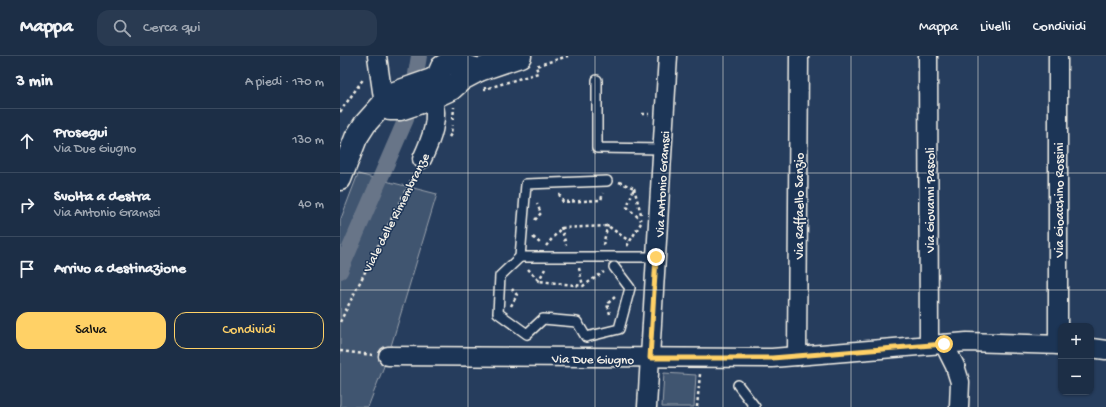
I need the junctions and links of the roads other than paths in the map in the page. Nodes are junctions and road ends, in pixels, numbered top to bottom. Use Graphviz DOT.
graph roads {
  1 [pos="377,56"];
  2 [pos="520,56"];
  3 [pos="668,56"];
  4 [pos="799,56"];
  5 [pos="928,56"];
  6 [pos="1058,56"];
  7 [pos="467,73"];
  8 [pos="597,80"];
  9 [pos="432,98"];
  10 [pos="384,105"];
  11 [pos="664,149"];
  12 [pos="422,160"];
  13 [pos="340,179"];
  14 [pos="608,181"];
  15 [pos="520,257"];
  16 [pos="656,257"];
  17 [pos="610,268"];
  18 [pos="1060,323"];
  19 [pos="937,344"];
  20 [pos="1058,345"];
  21 [pos="1094,348"];
  22 [pos="1106,350"];
  23 [pos="388,356"];
  24 [pos="797,356"];
  25 [pos="650,358"];
  26 [pos="738,385"];
  27 [pos="647,407"];
  28 [pos="755,407"];
  29 [pos="959,407"];
  1 -- 10 [label="street"];
  2 -- 7 [label="street"];
  3 -- 11 [label="street, Via Antonio Gramsci"];
  4 -- 24 [label="street, Via Raffaello Sanzio"];
  5 -- 19 [label="street, Via Giovanni Pascoli"];
  6 -- 18 [label="street, Via Gioacchino Rossini"];
  7 -- 9 [label="street"];
  7 -- 10 [label="street"];
  8 -- 11 [label="lane"];
  9 -- 10 [label="street"];
  9 -- 12 [label="street, Viale delle Rimembranze"];
  10 -- 13 [label="street"];
  11 -- 16 [label="street, Via Antonio Gramsci"];
  14 -- 15 [label="lane"];
  15 -- 16 [label="lane"];
  15 -- 17 [label="lane"];
  16 -- 25 [label="street, Via Antonio Gramsci"];
  19 -- 20 [label="street, Via Due Giugno"];
  19 -- 24 [label="street, Via Due Giugno"];
  19 -- 29 [label="street"];
  21 -- 22 [label="street"];
  23 -- 25 [label="street, Via Due Giugno"];
  24 -- 25 [label="street, Via Due Giugno"];
  25 -- 27 [label="street, Via Antonio Gramsci"];
  26 -- 28 [label="lane"];
}
